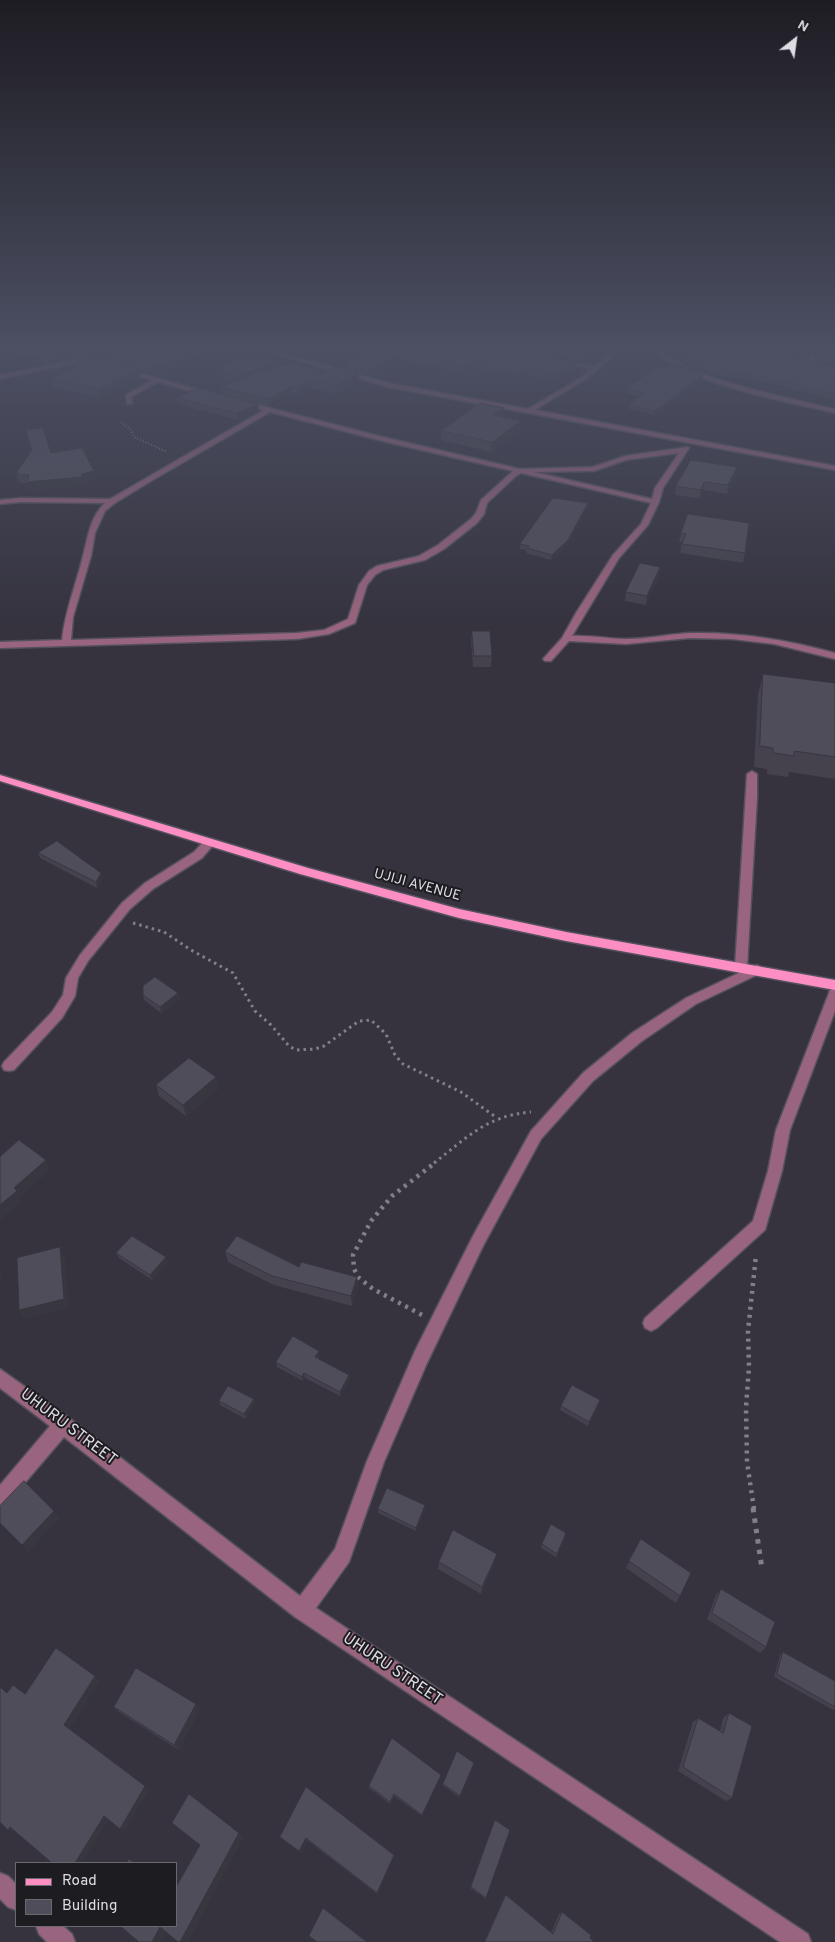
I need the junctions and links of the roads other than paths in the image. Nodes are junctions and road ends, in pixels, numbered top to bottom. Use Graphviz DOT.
graph roads {
  1 [pos="209,444"];
  2 [pos="402,444"];
  3 [pos="690,444"];
  4 [pos="707,444"];
  5 [pos="683,450"];
  6 [pos="835,468"];
  7 [pos="519,471"];
  8 [pos="112,501"];
  9 [pos="0,502"];
  10 [pos="655,502"];
  11 [pos="566,639"];
  12 [pos="66,643"];
  13 [pos="0,645"];
  14 [pos="835,656"];
  15 [pos="548,659"];
  16 [pos="752,774"];
  17 [pos="0,778"];
  18 [pos="209,843"];
  19 [pos="741,967"];
  20 [pos="757,970"];
  21 [pos="835,985"];
  22 [pos="835,993"];
  23 [pos="9,1066"];
  24 [pos="651,1324"];
  25 [pos="0,1377"];
  26 [pos="63,1424"];
  27 [pos="0,1499"];
  28 [pos="302,1610"];
  29 [pos="0,1884"];
  30 [pos="15,1898"];
  31 [pos="47,1927"];
  32 [pos="64,1942"];
  33 [pos="800,1942"];
  1 -- 8 [label="street"];
  2 -- 7 [label="street"];
  3 -- 5 [label="street"];
  4 -- 6 [label="street"];
  5 -- 7 [label="street"];
  5 -- 10 [label="street"];
  7 -- 10 [label="street"];
  7 -- 12 [label="street"];
  8 -- 9 [label="street"];
  8 -- 12 [label="street"];
  10 -- 11 [label="street"];
  11 -- 14 [label="street"];
  11 -- 15 [label="street"];
  12 -- 13 [label="street"];
  16 -- 19 [label="street"];
  17 -- 18 [label="main road, UJIJI AVENUE"];
  18 -- 19 [label="main road, UJIJI AVENUE"];
  18 -- 23 [label="street"];
  19 -- 20 [label="main road, UJIJI AVENUE"];
  20 -- 21 [label="main road, UJIJI AVENUE"];
  20 -- 28 [label="street"];
  22 -- 24 [label="street"];
  25 -- 26 [label="street, UHURU STREET"];
  26 -- 27 [label="street"];
  26 -- 28 [label="street, UHURU STREET"];
  28 -- 33 [label="street, UHURU STREET"];
  29 -- 30 [label="street"];
  31 -- 32 [label="street"];
}
